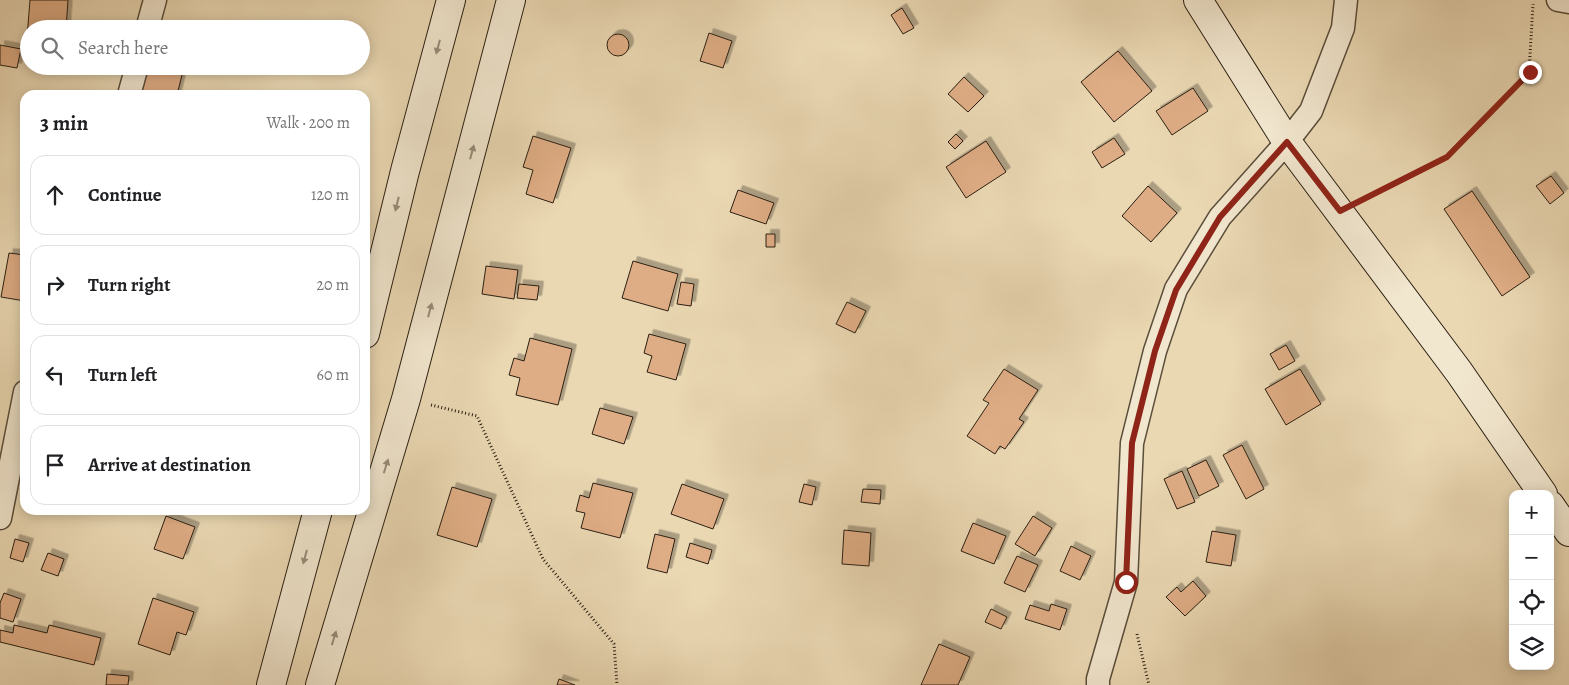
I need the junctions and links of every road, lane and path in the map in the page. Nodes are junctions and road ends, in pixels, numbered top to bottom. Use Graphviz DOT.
graph roads {
  1 [pos="154,0"];
  2 [pos="451,0"];
  3 [pos="510,0"];
  4 [pos="1198,0"];
  5 [pos="1346,0"];
  6 [pos="1533,0"];
  7 [pos="1558,0"];
  8 [pos="1569,2"];
  9 [pos="149,20"];
  10 [pos="134,75"];
  11 [pos="130,90"];
  12 [pos="1287,142"];
  13 [pos="1340,211"];
  14 [pos="370,314"];
  15 [pos="406,400"];
  16 [pos="20,417"];
  17 [pos="1540,490"];
  18 [pos="1554,511"];
  19 [pos="317,515"];
  20 [pos="0,518"];
  21 [pos="1569,532"];
  22 [pos="270,685"];
  23 [pos="320,685"];
  24 [pos="616,685"];
  25 [pos="1098,685"];
  1 -- 9 [label="street"];
  2 -- 14 [label="main road, one-way"];
  15 -- 3 [label="main road, one-way"];
  4 -- 12 [label="main road"];
  5 -- 12 [label="street"];
  6 -- 13 [label="path"];
  7 -- 8 [label="street"];
  10 -- 11 [label="street"];
  12 -- 13 [label="main road"];
  12 -- 25 [label="street"];
  13 -- 17 [label="main road"];
  23 -- 15 [label="main road, one-way"];
  15 -- 24 [label="path"];
  16 -- 20 [label="street"];
  18 -- 21 [label="main road"];
  19 -- 22 [label="main road, one-way"];
}
